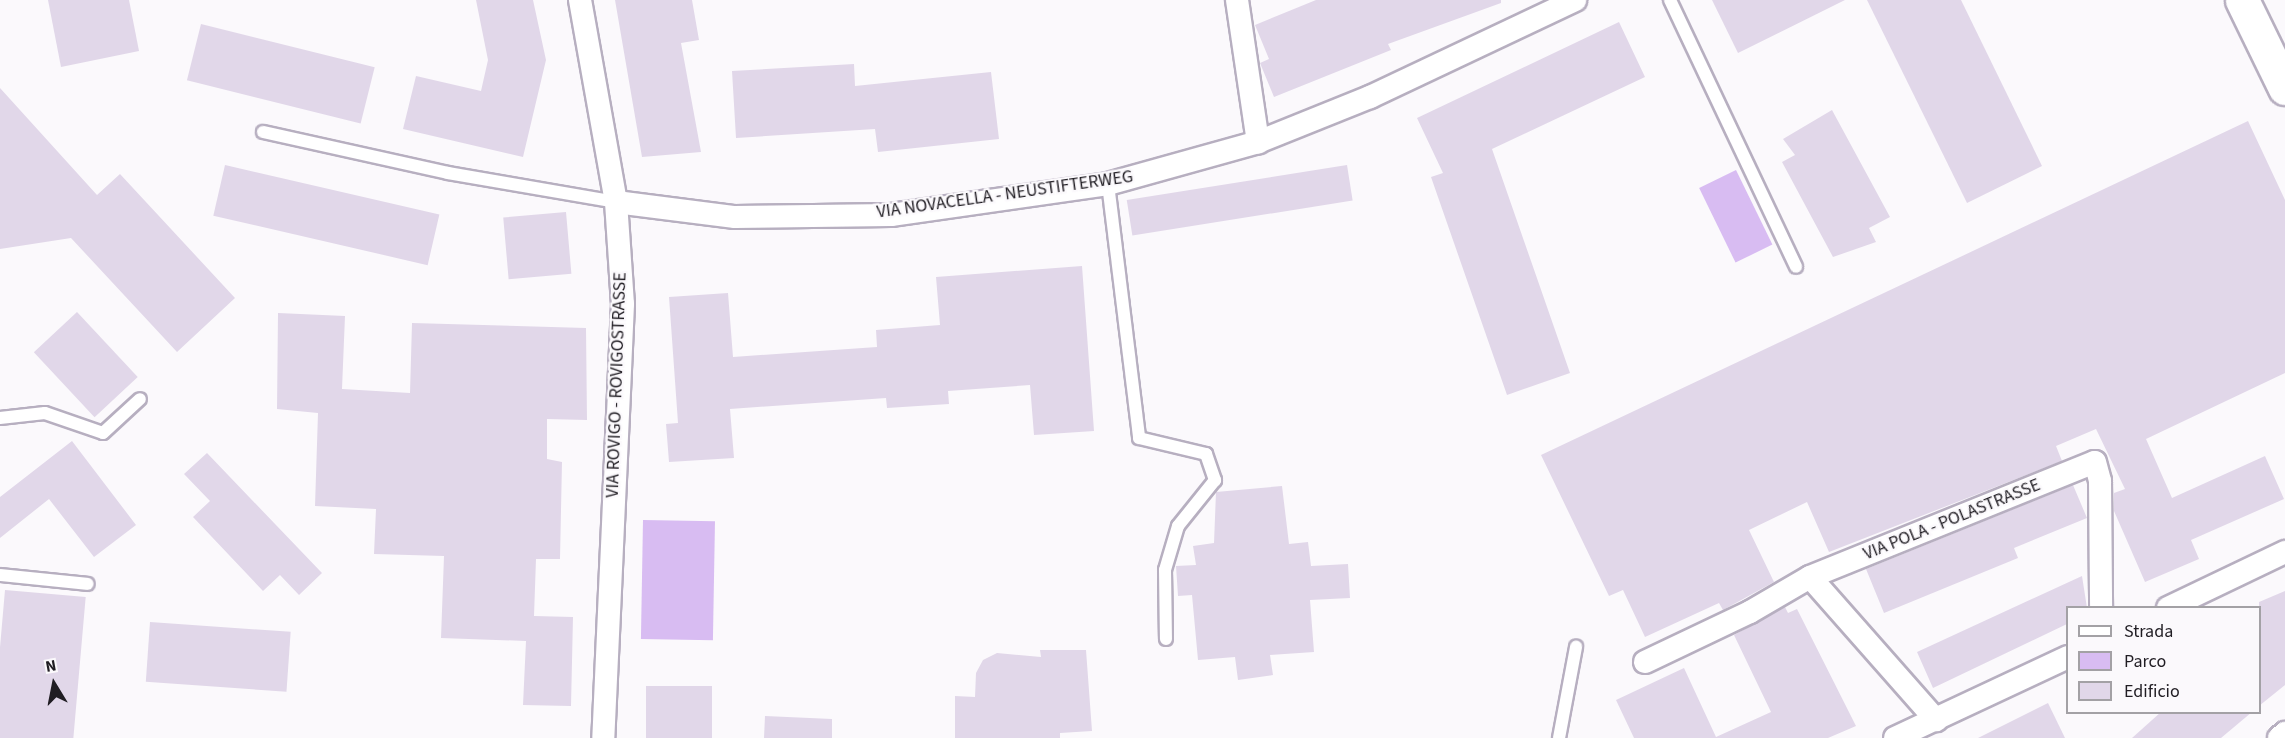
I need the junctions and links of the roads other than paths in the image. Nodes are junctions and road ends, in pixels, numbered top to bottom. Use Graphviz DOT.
graph roads {
  1 [pos="580,0"];
  2 [pos="1237,0"];
  3 [pos="1575,0"];
  4 [pos="1670,0"];
  5 [pos="2242,0"];
  6 [pos="2285,88"];
  7 [pos="263,132"];
  8 [pos="1258,141"];
  9 [pos="1108,184"];
  10 [pos="616,202"];
  11 [pos="1796,267"];
  12 [pos="140,399"];
  13 [pos="0,418"];
  14 [pos="2285,552"];
  15 [pos="0,575"];
  16 [pos="1810,577"];
  17 [pos="88,584"];
  18 [pos="2101,606"];
  19 [pos="2172,606"];
  20 [pos="1166,639"];
  21 [pos="1576,647"];
  22 [pos="2066,657"];
  23 [pos="1645,662"];
  24 [pos="1936,720"];
  25 [pos="2285,733"];
  26 [pos="603,738"];
  27 [pos="1559,738"];
  28 [pos="1895,738"];
  29 [pos="2279,738"];
  1 -- 10 [label="street, VIA ROVIGO - ROVIGOSTRASSE"];
  2 -- 8 [label="street"];
  3 -- 8 [label="street, VIA NOVACELLA - NEUSTIFTERWEG"];
  4 -- 11 [label="lane"];
  5 -- 6 [label="main road"];
  7 -- 10 [label="lane"];
  8 -- 9 [label="street, VIA NOVACELLA - NEUSTIFTERWEG"];
  9 -- 10 [label="street, VIA NOVACELLA - NEUSTIFTERWEG"];
  9 -- 20 [label="lane"];
  10 -- 26 [label="street, VIA ROVIGO - ROVIGOSTRASSE"];
  12 -- 13 [label="lane"];
  14 -- 19 [label="street"];
  15 -- 17 [label="lane"];
  16 -- 18 [label="street, VIA POLA - POLASTRASSE"];
  16 -- 23 [label="street, VIA POLA - POLASTRASSE"];
  16 -- 24 [label="street"];
  21 -- 27 [label="lane"];
  22 -- 24 [label="street"];
  24 -- 28 [label="street"];
  25 -- 29 [label="street"];
}
